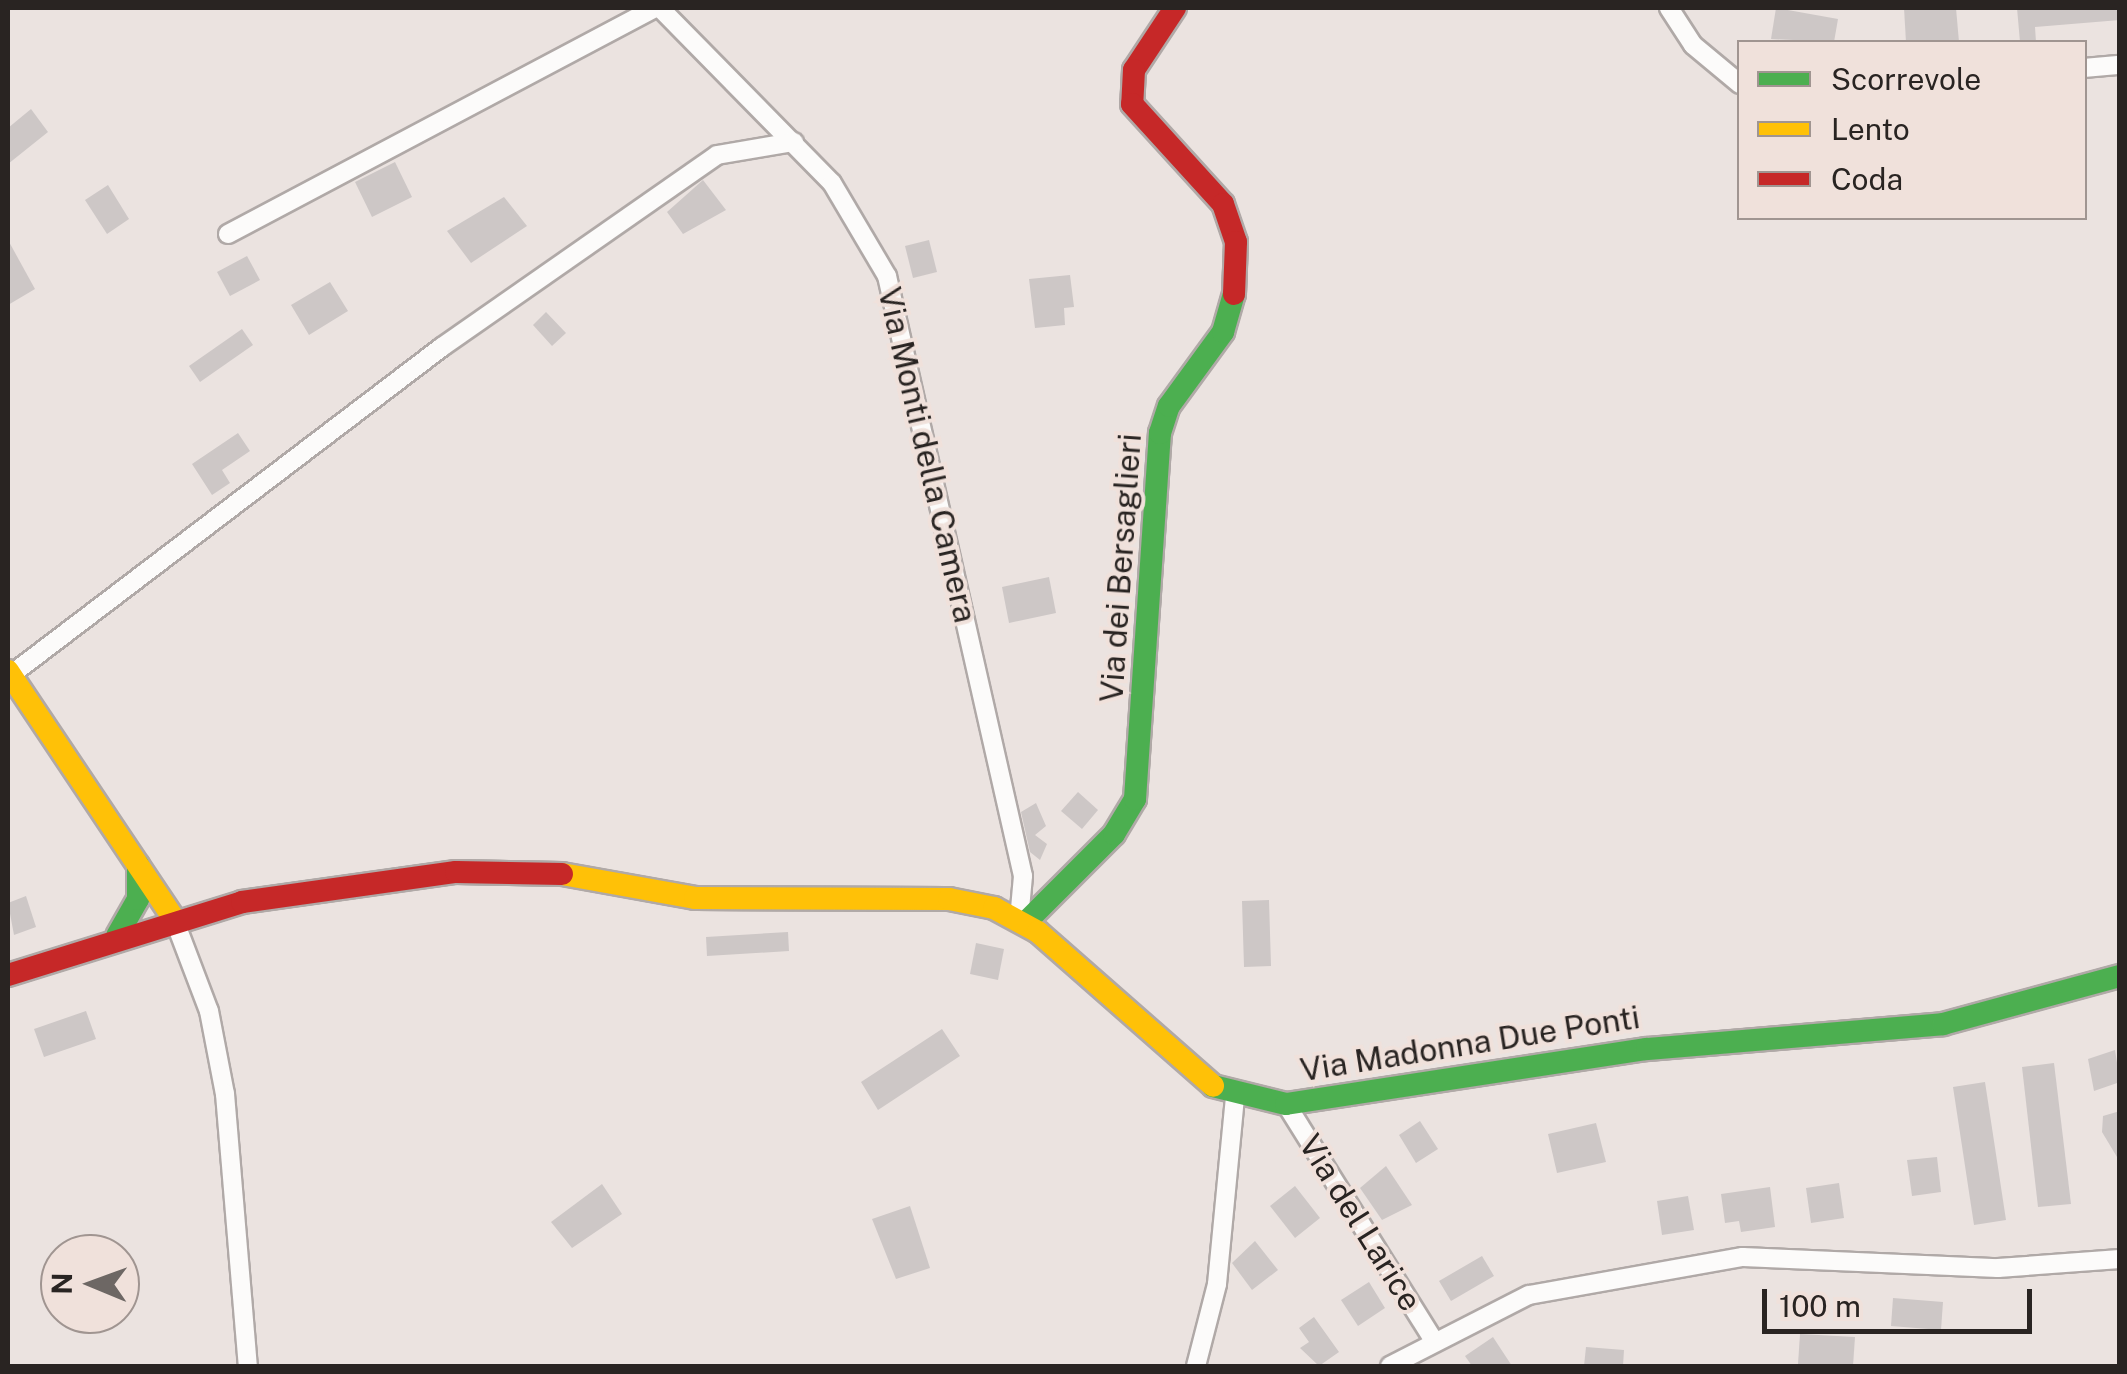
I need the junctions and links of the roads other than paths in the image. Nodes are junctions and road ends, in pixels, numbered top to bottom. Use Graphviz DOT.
graph roads {
  1 [pos="657,8"];
  2 [pos="1175,8"];
  3 [pos="1670,8"];
  4 [pos="2120,65"];
  5 [pos="2087,68"];
  6 [pos="1737,82"];
  7 [pos="794,142"];
  8 [pos="228,234"];
  9 [pos="8,674"];
  10 [pos="138,860"];
  11 [pos="174,919"];
  12 [pos="1022,922"];
  13 [pos="116,936"];
  14 [pos="8,975"];
  15 [pos="2120,976"];
  16 [pos="1235,1097"];
  17 [pos="1286,1104"];
  18 [pos="2120,1259"];
  19 [pos="1434,1341"];
  20 [pos="248,1366"];
  21 [pos="1196,1366"];
  22 [pos="1390,1366"];
  1 -- 7 [label="street, Via Monti della Camera"];
  1 -- 8 [label="street"];
  2 -- 12 [label="main road, Via dei Bersaglieri"];
  3 -- 6 [label="street"];
  4 -- 5 [label="street"];
  7 -- 9 [label="street"];
  7 -- 12 [label="street, Via Monti della Camera"];
  9 -- 10 [label="main road"];
  10 -- 11 [label="main road"];
  10 -- 13 [label="main road"];
  11 -- 12 [label="main road, Via Madonna Due Ponti"];
  11 -- 13 [label="main road, Via Madonna Due Ponti"];
  11 -- 20 [label="street"];
  12 -- 16 [label="main road, Via Madonna Due Ponti"];
  13 -- 14 [label="main road, Via Madonna Due Ponti"];
  15 -- 17 [label="main road, Via Madonna Due Ponti"];
  16 -- 17 [label="main road, Via Madonna Due Ponti"];
  16 -- 21 [label="street"];
  17 -- 19 [label="street, Via del Larice"];
  18 -- 19 [label="street"];
  19 -- 22 [label="street"];
}
